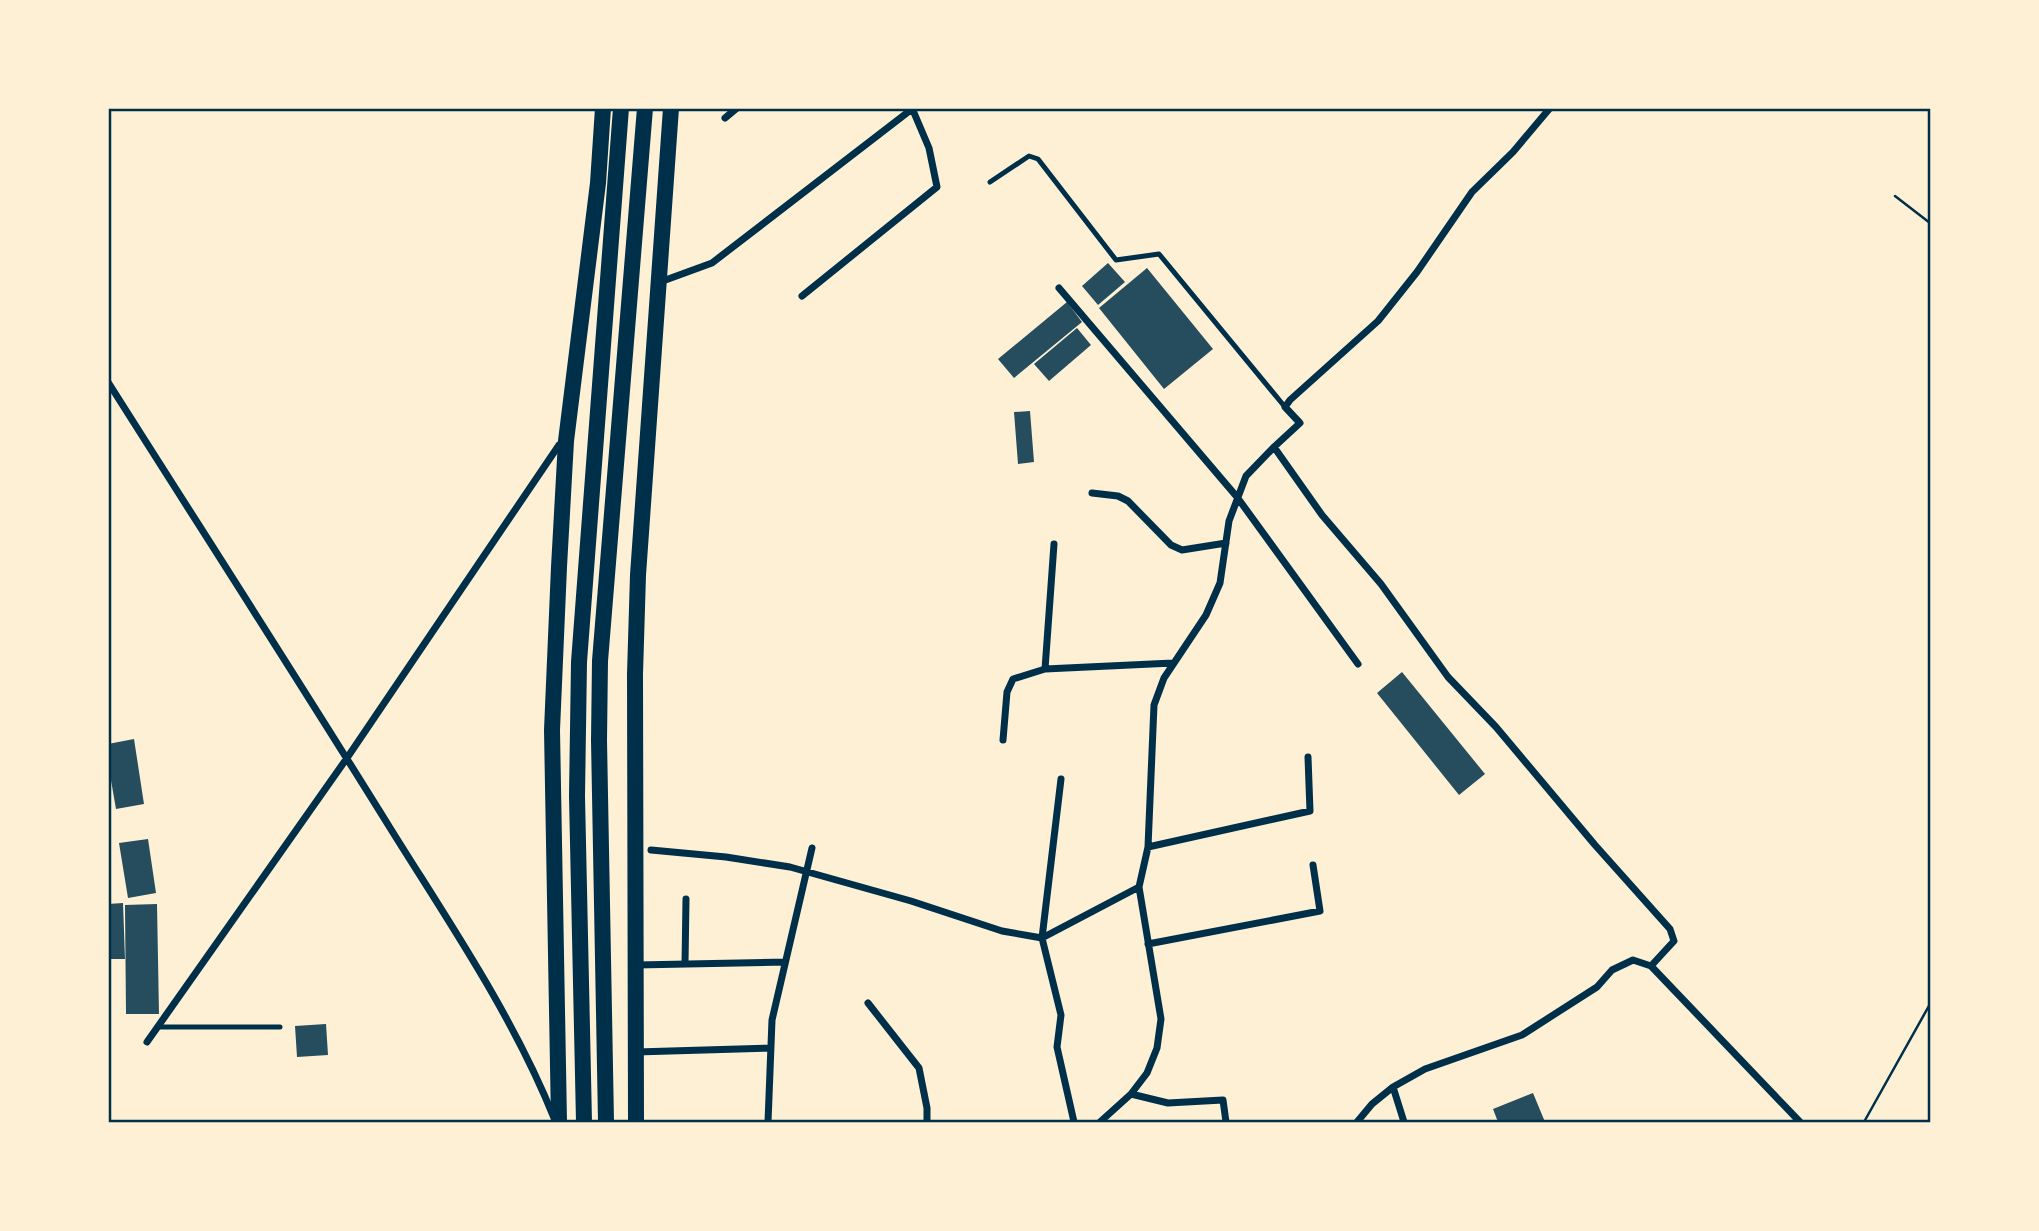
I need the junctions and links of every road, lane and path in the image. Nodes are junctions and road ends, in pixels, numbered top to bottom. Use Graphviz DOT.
graph roads {
  1 [pos="603,108"];
  2 [pos="621,108"];
  3 [pos="645,108"];
  4 [pos="671,108"];
  5 [pos="737,108"];
  6 [pos="1550,108"];
  7 [pos="912,109"];
  8 [pos="725,118"];
  9 [pos="990,182"];
  10 [pos="1895,195"];
  11 [pos="1930,223"];
  12 [pos="659,282"];
  13 [pos="1059,288"];
  14 [pos="802,296"];
  15 [pos="108,382"];
  16 [pos="1285,407"];
  17 [pos="566,441"];
  18 [pos="1274,447"];
  19 [pos="1093,494"];
  20 [pos="1237,497"];
  21 [pos="1226,543"];
  22 [pos="1054,544"];
  23 [pos="1173,663"];
  24 [pos="1358,664"];
  25 [pos="1045,669"];
  26 [pos="1003,740"];
  27 [pos="1308,757"];
  28 [pos="347,758"];
  29 [pos="1061,779"];
  30 [pos="1148,847"];
  31 [pos="812,848"];
  32 [pos="651,850"];
  33 [pos="1313,865"];
  34 [pos="806,871"];
  35 [pos="1139,887"];
  36 [pos="686,899"];
  37 [pos="1042,938"];
  38 [pos="1148,944"];
  39 [pos="785,962"];
  40 [pos="685,964"];
  41 [pos="635,965"];
  42 [pos="1651,966"];
  43 [pos="868,1003"];
  44 [pos="1930,1004"];
  45 [pos="157,1027"];
  46 [pos="280,1027"];
  47 [pos="147,1042"];
  48 [pos="769,1048"];
  49 [pos="636,1052"];
  50 [pos="1392,1087"];
  51 [pos="1131,1094"];
  52 [pos="558,1122"];
  53 [pos="584,1122"];
  54 [pos="606,1122"];
  55 [pos="636,1122"];
  56 [pos="768,1122"];
  57 [pos="927,1122"];
  58 [pos="1074,1122"];
  59 [pos="1100,1122"];
  60 [pos="1226,1122"];
  61 [pos="1357,1122"];
  62 [pos="1404,1122"];
  63 [pos="1800,1122"];
  64 [pos="1864,1122"];
  1 -- 17 [label="main road"];
  2 -- 53 [label="main road"];
  3 -- 54 [label="main road"];
  4 -- 12 [label="main road"];
  5 -- 8 [label="street"];
  6 -- 16 [label="street"];
  7 -- 12 [label="street"];
  7 -- 14 [label="street"];
  9 -- 16 [label="lane"];
  10 -- 11 [label="path"];
  12 -- 41 [label="main road"];
  13 -- 20 [label="street"];
  15 -- 28 [label="street"];
  16 -- 18 [label="street"];
  17 -- 28 [label="street"];
  17 -- 52 [label="main road"];
  18 -- 20 [label="street"];
  18 -- 42 [label="street"];
  19 -- 21 [label="street"];
  20 -- 21 [label="street"];
  20 -- 24 [label="street"];
  21 -- 23 [label="street"];
  22 -- 25 [label="street"];
  23 -- 25 [label="street"];
  23 -- 30 [label="street"];
  25 -- 26 [label="street"];
  27 -- 30 [label="street"];
  28 -- 45 [label="street"];
  28 -- 52 [label="street"];
  29 -- 37 [label="street"];
  30 -- 35 [label="street"];
  31 -- 34 [label="street"];
  32 -- 34 [label="street"];
  33 -- 38 [label="street"];
  34 -- 37 [label="street"];
  34 -- 39 [label="street"];
  35 -- 37 [label="street"];
  35 -- 38 [label="street"];
  36 -- 40 [label="street"];
  37 -- 58 [label="street"];
  38 -- 51 [label="street"];
  39 -- 40 [label="street"];
  39 -- 48 [label="street"];
  40 -- 41 [label="street"];
  41 -- 49 [label="main road"];
  42 -- 50 [label="street"];
  42 -- 63 [label="street"];
  43 -- 57 [label="street"];
  44 -- 64 [label="path"];
  45 -- 46 [label="lane"];
  45 -- 47 [label="street"];
  48 -- 49 [label="street"];
  48 -- 56 [label="street"];
  49 -- 55 [label="main road"];
  50 -- 61 [label="street"];
  50 -- 62 [label="street"];
  51 -- 59 [label="street"];
  51 -- 60 [label="street"];
}
